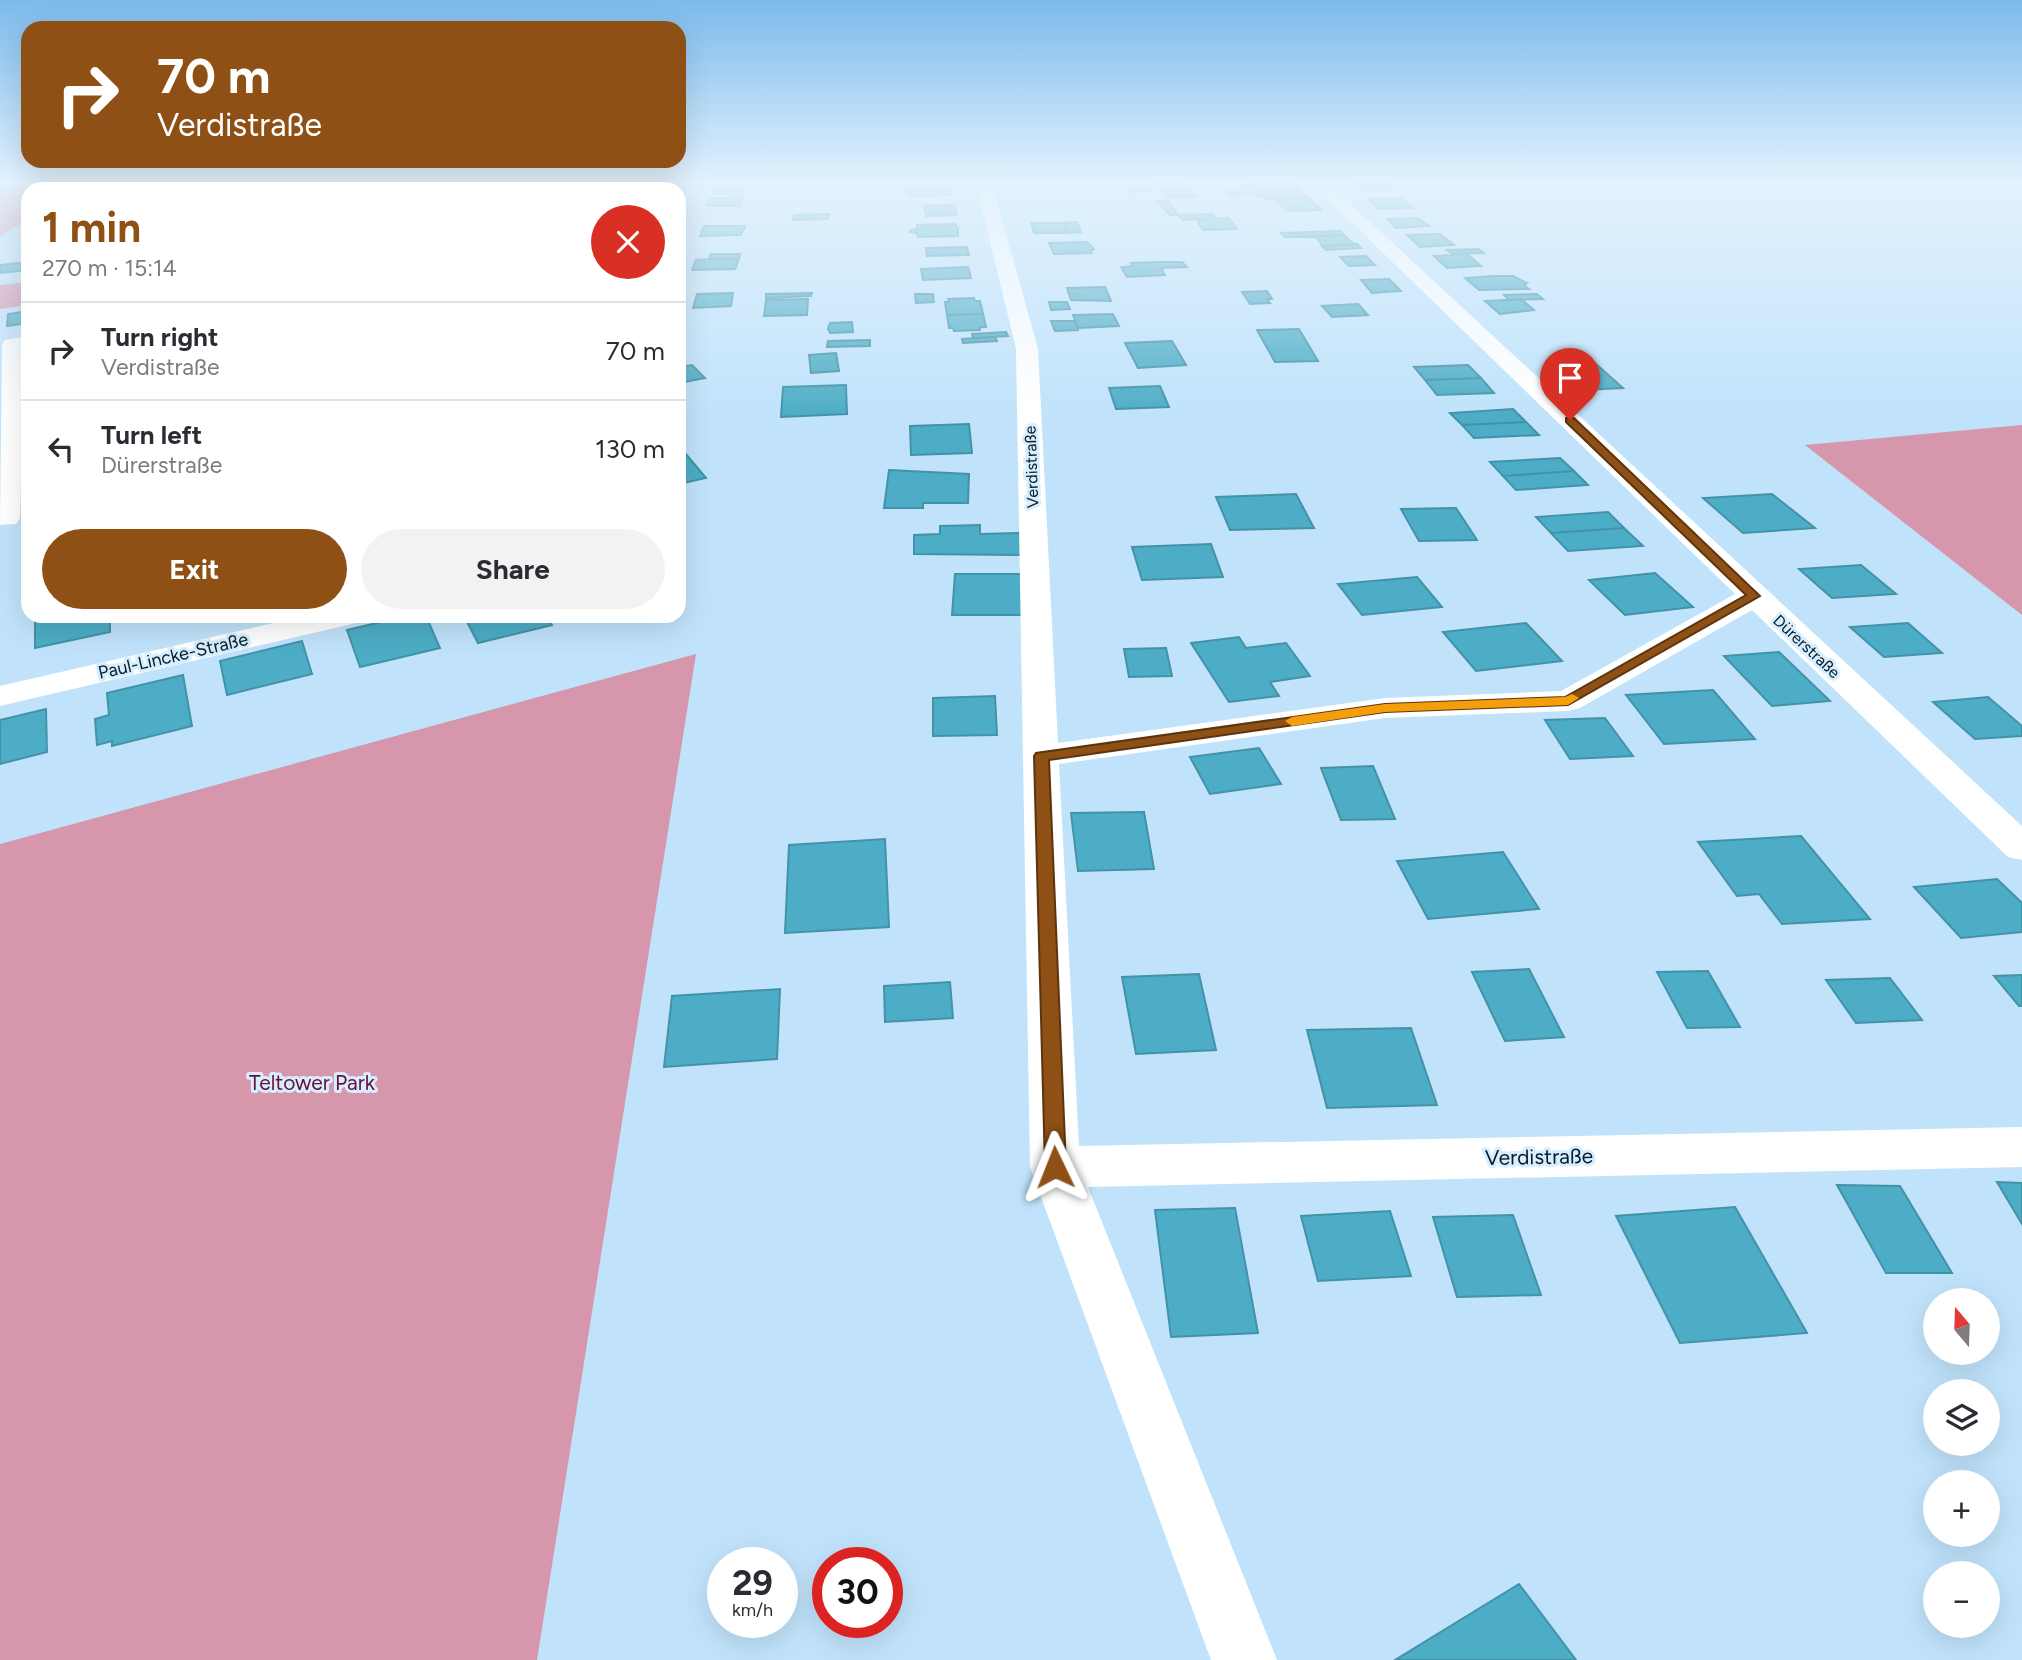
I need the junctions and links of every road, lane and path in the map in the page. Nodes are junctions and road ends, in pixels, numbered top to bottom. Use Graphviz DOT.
graph roads {
  1 [pos="1004,260"];
  2 [pos="1401,260"];
  3 [pos="14,345"];
  4 [pos="11,517"];
  5 [pos="1754,596"];
  6 [pos="314,623"];
  7 [pos="0,695"];
  8 [pos="1041,756"];
  9 [pos="2022,848"];
  10 [pos="2022,1147"];
  11 [pos="1055,1167"];
  12 [pos="1244,1660"];
  1 -- 8 [label="street, Verdistraße"];
  2 -- 5 [label="street, Dürerstraße"];
  3 -- 4 [label="street"];
  5 -- 8 [label="street"];
  5 -- 9 [label="street, Dürerstraße"];
  6 -- 7 [label="street, Paul-Lincke-Straße"];
  8 -- 11 [label="street, Verdistraße"];
  10 -- 11 [label="street, Verdistraße"];
  11 -- 12 [label="street, Verdistraße"];
}
